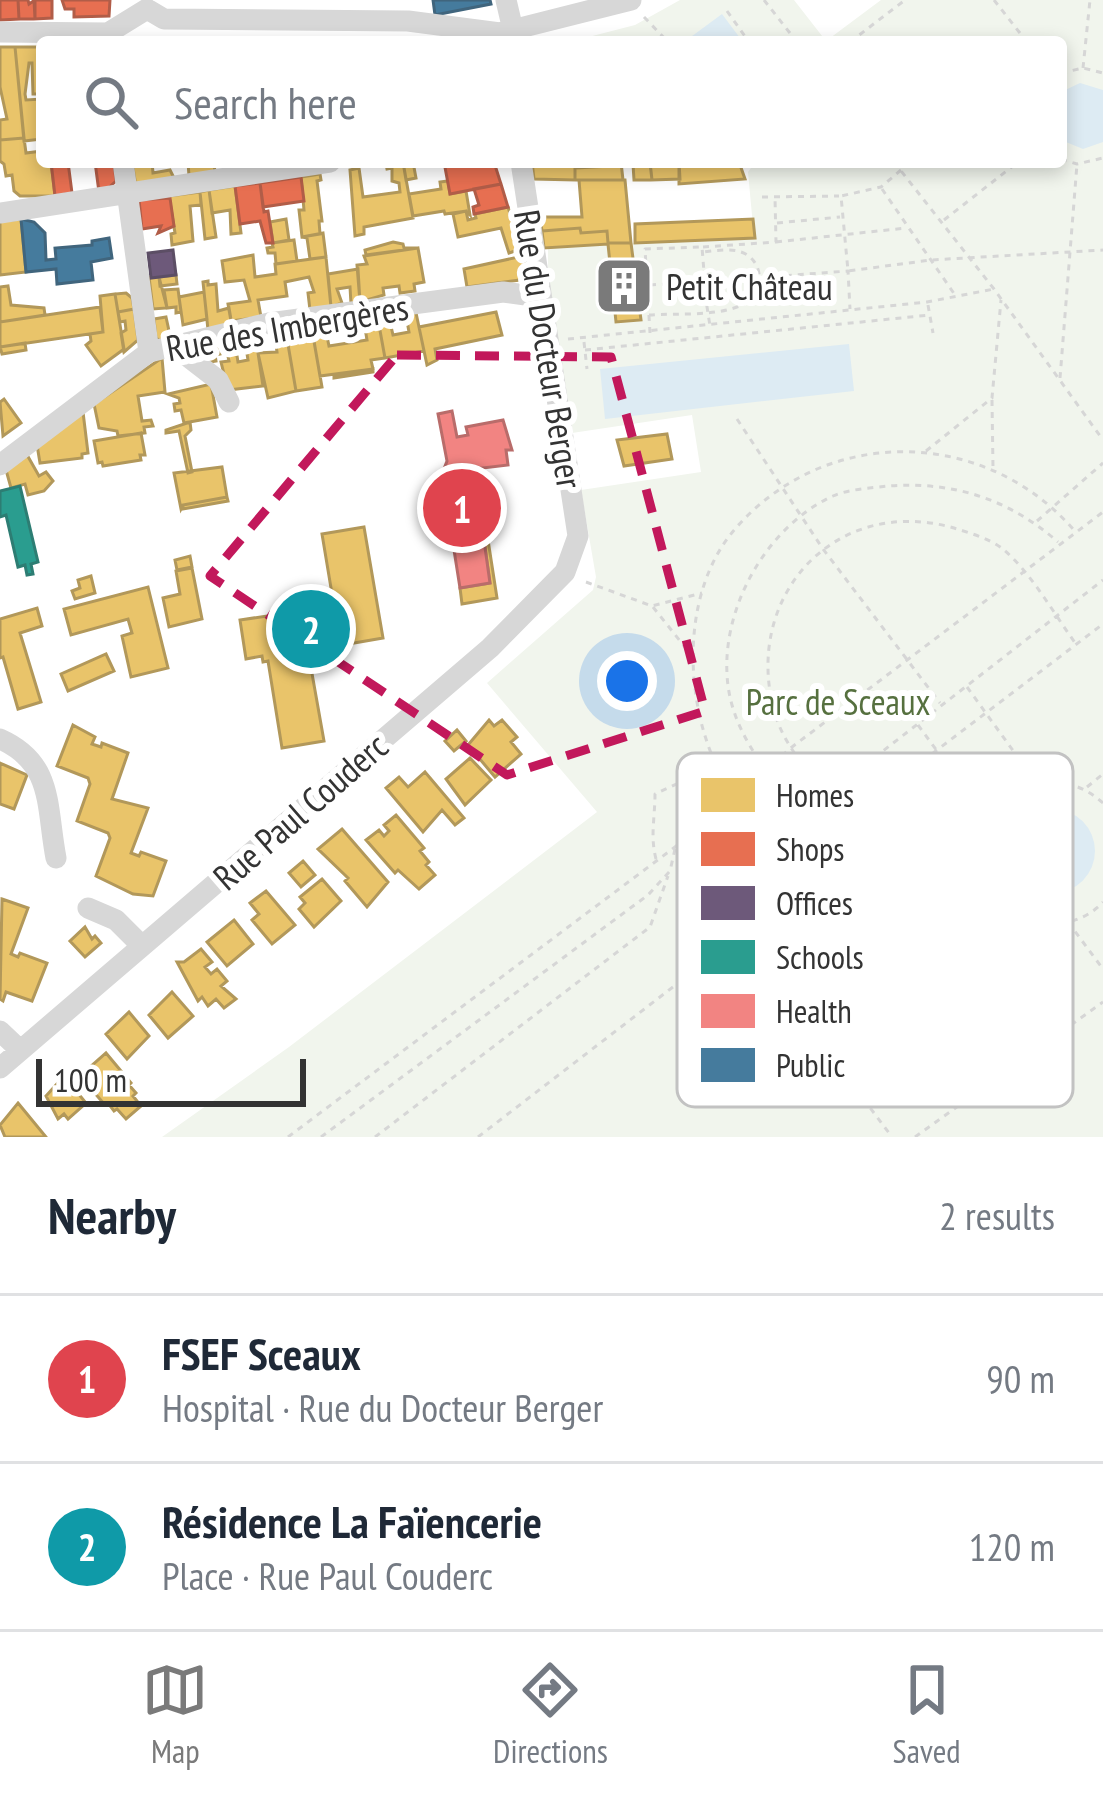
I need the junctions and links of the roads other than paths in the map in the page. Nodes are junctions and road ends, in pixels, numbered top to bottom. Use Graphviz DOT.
graph roads {
  1 [pos="506,0"];
  2 [pos="144,4"];
  3 [pos="627,4"];
  4 [pos="583,7"];
  5 [pos="0,32"];
  6 [pos="505,35"];
  7 [pos="72,36"];
  8 [pos="110,36"];
  9 [pos="123,168"];
  10 [pos="292,168"];
  11 [pos="521,168"];
  12 [pos="126,194"];
  13 [pos="0,213"];
  14 [pos="540,297"];
  15 [pos="174,346"];
  16 [pos="148,352"];
  17 [pos="229,402"];
  18 [pos="0,465"];
  19 [pos="578,536"];
  20 [pos="0,739"];
  21 [pos="56,858"];
  22 [pos="88,908"];
  23 [pos="142,946"];
  24 [pos="0,1031"];
  25 [pos="20,1050"];
  26 [pos="0,1068"];
  1 -- 6 [label="street"];
  2 -- 6 [label="street"];
  2 -- 8 [label="street"];
  3 -- 4 [label="street"];
  4 -- 6 [label="street"];
  5 -- 7 [label="street"];
  9 -- 12 [label="street"];
  10 -- 12 [label="street"];
  11 -- 14 [label="street, Rue du Docteur Berger"];
  12 -- 13 [label="street"];
  12 -- 16 [label="street"];
  14 -- 15 [label="street, Rue des Imbergères"];
  14 -- 19 [label="street, Rue du Docteur Berger"];
  15 -- 16 [label="street, Rue des Imbergères"];
  15 -- 17 [label="street"];
  16 -- 18 [label="street, Rue des Imbergères"];
  19 -- 23 [label="street, Rue Paul Couderc"];
  20 -- 21 [label="street"];
  22 -- 23 [label="street"];
  23 -- 25 [label="street, Rue Paul Couderc"];
  24 -- 25 [label="street"];
  25 -- 26 [label="street, Rue Paul Couderc"];
}
